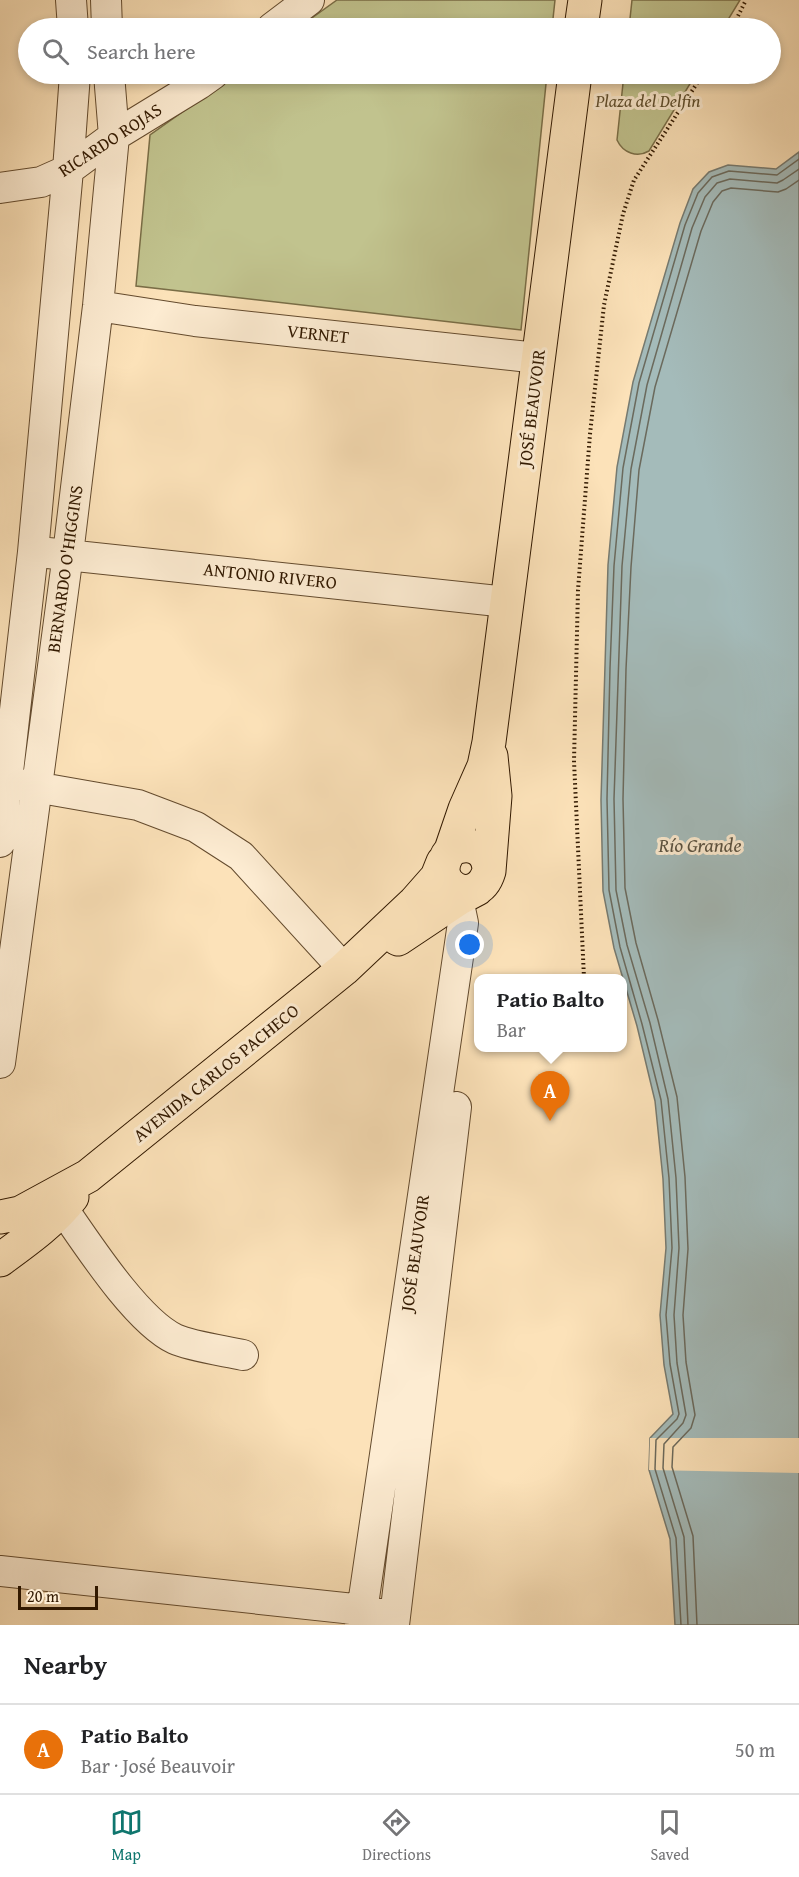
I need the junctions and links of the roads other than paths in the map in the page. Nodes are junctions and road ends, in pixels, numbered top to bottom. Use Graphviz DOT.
graph roads {
  1 [pos="71,0"];
  2 [pos="106,0"];
  3 [pos="309,0"];
  4 [pos="585,0"];
  5 [pos="72,18"];
  6 [pos="107,18"];
  7 [pos="285,18"];
  8 [pos="582,18"];
  9 [pos="74,84"];
  10 [pos="110,84"];
  11 [pos="199,84"];
  12 [pos="574,84"];
  13 [pos="114,136"];
  14 [pos="68,170"];
  15 [pos="0,188"];
  16 [pos="98,306"];
  17 [pos="538,358"];
  18 [pos="33,552"];
  19 [pos="68,554"];
  20 [pos="507,602"];
  21 [pos="489,742"];
  22 [pos="14,784"];
  23 [pos="0,842"];
  24 [pos="464,877"];
  25 [pos="344,969"];
  26 [pos="2,1020"];
  27 [pos="0,1063"];
  28 [pos="88,1176"];
  29 [pos="63,1209"];
  30 [pos="0,1217"];
  31 [pos="0,1260"];
  32 [pos="243,1355"];
  33 [pos="0,1571"];
  34 [pos="362,1618"];
  35 [pos="394,1621"];
  1 -- 5 [label="street"];
  2 -- 6 [label="street"];
  3 -- 7 [label="street"];
  4 -- 8 [label="main road"];
  9 -- 14 [label="street, BERNARDO O'HIGGINS"];
  10 -- 13 [label="street, BERNARDO O'HIGGINS"];
  11 -- 13 [label="street, RICARDO ROJAS"];
  12 -- 17 [label="main road, JOSÉ BEAUVOIR"];
  13 -- 14 [label="street, RICARDO ROJAS"];
  13 -- 16 [label="street, BERNARDO O'HIGGINS"];
  14 -- 15 [label="street, RICARDO ROJAS"];
  14 -- 18 [label="street, BERNARDO O'HIGGINS"];
  16 -- 17 [label="street, VERNET"];
  16 -- 19 [label="street, BERNARDO O'HIGGINS"];
  17 -- 20 [label="main road, JOSÉ BEAUVOIR"];
  18 -- 19 [label="street, ANTONIO RIVERO"];
  18 -- 22 [label="street, BERNARDO O'HIGGINS"];
  19 -- 20 [label="street, ANTONIO RIVERO"];
  19 -- 22 [label="street, BERNARDO O'HIGGINS"];
  20 -- 21 [label="main road, JOSÉ BEAUVOIR"];
  21 -- 24 [label="main road, JOSÉ BEAUVOIR"];
  21 -- 24 [label="main road, JOSÉ BEAUVOIR"];
  22 -- 23 [label="street, BERNARDO O'HIGGINS"];
  22 -- 25 [label="street"];
  22 -- 26 [label="street, BERNARDO O'HIGGINS"];
  24 -- 25 [label="main road, AVENIDA CARLOS PACHECO"];
  24 -- 34 [label="street, JOSÉ BEAUVOIR"];
  24 -- 35 [label="street, JOSÉ BEAUVOIR"];
  25 -- 28 [label="main road, AVENIDA CARLOS PACHECO"];
  26 -- 27 [label="street, BERNARDO O'HIGGINS"];
  28 -- 29 [label="main road, AVENIDA CARLOS PACHECO"];
  28 -- 30 [label="main road, AVENIDA CARLOS PACHECO"];
  29 -- 31 [label="main road, AVENIDA CARLOS PACHECO"];
  29 -- 32 [label="street"];
  33 -- 34 [label="street"];
  34 -- 35 [label="street"];
}
